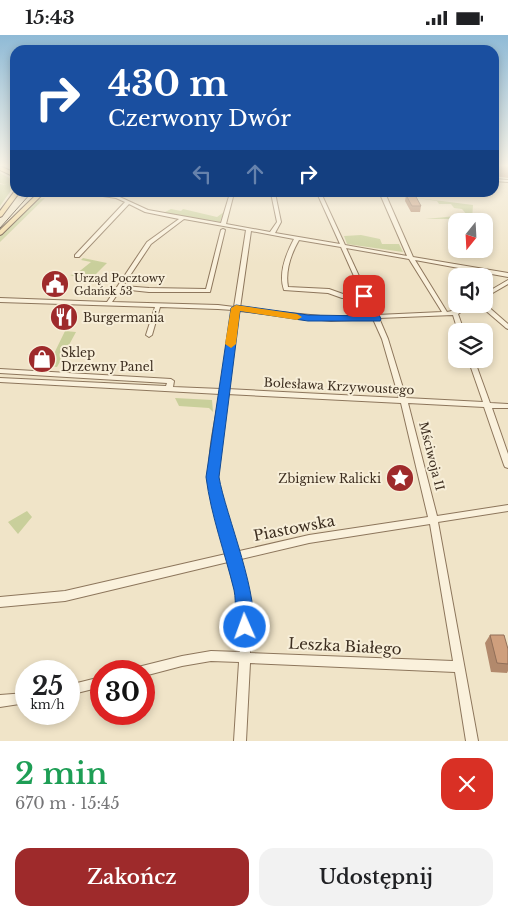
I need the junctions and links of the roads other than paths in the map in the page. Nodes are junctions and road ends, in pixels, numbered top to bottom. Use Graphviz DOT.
graph roads {
  1 [pos="12,199"];
  2 [pos="36,199"];
  3 [pos="122,199"];
  4 [pos="230,199"];
  5 [pos="274,199"];
  6 [pos="322,199"];
  7 [pos="386,199"];
  8 [pos="128,202"];
  9 [pos="0,215"];
  10 [pos="183,218"];
  11 [pos="223,227"];
  12 [pos="249,229"];
  13 [pos="0,233"];
  14 [pos="272,233"];
  15 [pos="298,238"];
  16 [pos="343,245"];
  17 [pos="77,256"];
  18 [pos="411,257"];
  19 [pos="508,275"];
  20 [pos="508,281"];
  21 [pos="120,287"];
  22 [pos="493,290"];
  23 [pos="366,296"];
  24 [pos="0,301"];
  25 [pos="108,303"];
  26 [pos="158,305"];
  27 [pos="236,308"];
  28 [pos="455,313"];
  29 [pos="492,313"];
  30 [pos="446,314"];
  31 [pos="376,319"];
  32 [pos="459,323"];
  33 [pos="508,327"];
  34 [pos="149,335"];
  35 [pos="474,368"];
  36 [pos="0,371"];
  37 [pos="0,379"];
  38 [pos="169,388"];
  39 [pos="224,392"];
  40 [pos="403,401"];
  41 [pos="487,405"];
  42 [pos="508,406"];
  43 [pos="508,465"];
  44 [pos="508,509"];
  45 [pos="434,519"];
  46 [pos="232,556"];
  47 [pos="0,602"];
  48 [pos="245,656"];
  49 [pos="460,667"];
  50 [pos="155,668"];
  51 [pos="15,699"];
  52 [pos="0,701"];
  53 [pos="240,741"];
  54 [pos="472,741"];
  1 -- 9 [label="main road"];
  2 -- 13 [label="main road"];
  3 -- 8 [label="street"];
  4 -- 11 [label="street"];
  5 -- 14 [label="street"];
  6 -- 16 [label="street, Mściwoja II"];
  7 -- 18 [label="street"];
  8 -- 10 [label="street"];
  8 -- 17 [label="street"];
  10 -- 11 [label="street"];
  10 -- 21 [label="street"];
  11 -- 12 [label="street"];
  11 -- 21 [label="street"];
  12 -- 14 [label="street"];
  12 -- 27 [label="street"];
  14 -- 15 [label="street"];
  15 -- 16 [label="street"];
  15 -- 23 [label="street"];
  16 -- 18 [label="street"];
  16 -- 23 [label="street, Mściwoja II"];
  18 -- 19 [label="street"];
  18 -- 30 [label="street"];
  20 -- 22 [label="street"];
  21 -- 25 [label="street"];
  23 -- 31 [label="street, Mściwoja II"];
  24 -- 25 [label="street"];
  25 -- 26 [label="street"];
  26 -- 27 [label="street"];
  26 -- 34 [label="street"];
  27 -- 31 [label="street"];
  27 -- 39 [label="street"];
  28 -- 30 [label="street"];
  28 -- 32 [label="street"];
  29 -- 33 [label="street"];
  30 -- 31 [label="street"];
  31 -- 40 [label="street, Mściwoja II"];
  35 -- 41 [label="street"];
  36 -- 38 [label="street, Bolesława Krzywoustego"];
  37 -- 38 [label="street, Bolesława Krzywoustego"];
  38 -- 39 [label="street, Bolesława Krzywoustego"];
  39 -- 40 [label="street, Bolesława Krzywoustego"];
  39 -- 46 [label="street"];
  40 -- 41 [label="street, Bolesława Krzywoustego"];
  40 -- 45 [label="street, Mściwoja II"];
  41 -- 42 [label="street, Bolesława Krzywoustego"];
  41 -- 43 [label="street"];
  44 -- 45 [label="street, Piastowska"];
  45 -- 46 [label="street, Piastowska"];
  45 -- 49 [label="street, Mściwoja II"];
  46 -- 47 [label="street, Piastowska"];
  46 -- 48 [label="street"];
  48 -- 49 [label="street, Leszka Białego"];
  48 -- 50 [label="street, Leszka Białego"];
  48 -- 53 [label="street"];
  49 -- 54 [label="street, Mściwoja II"];
  51 -- 52 [label="street"];
}
